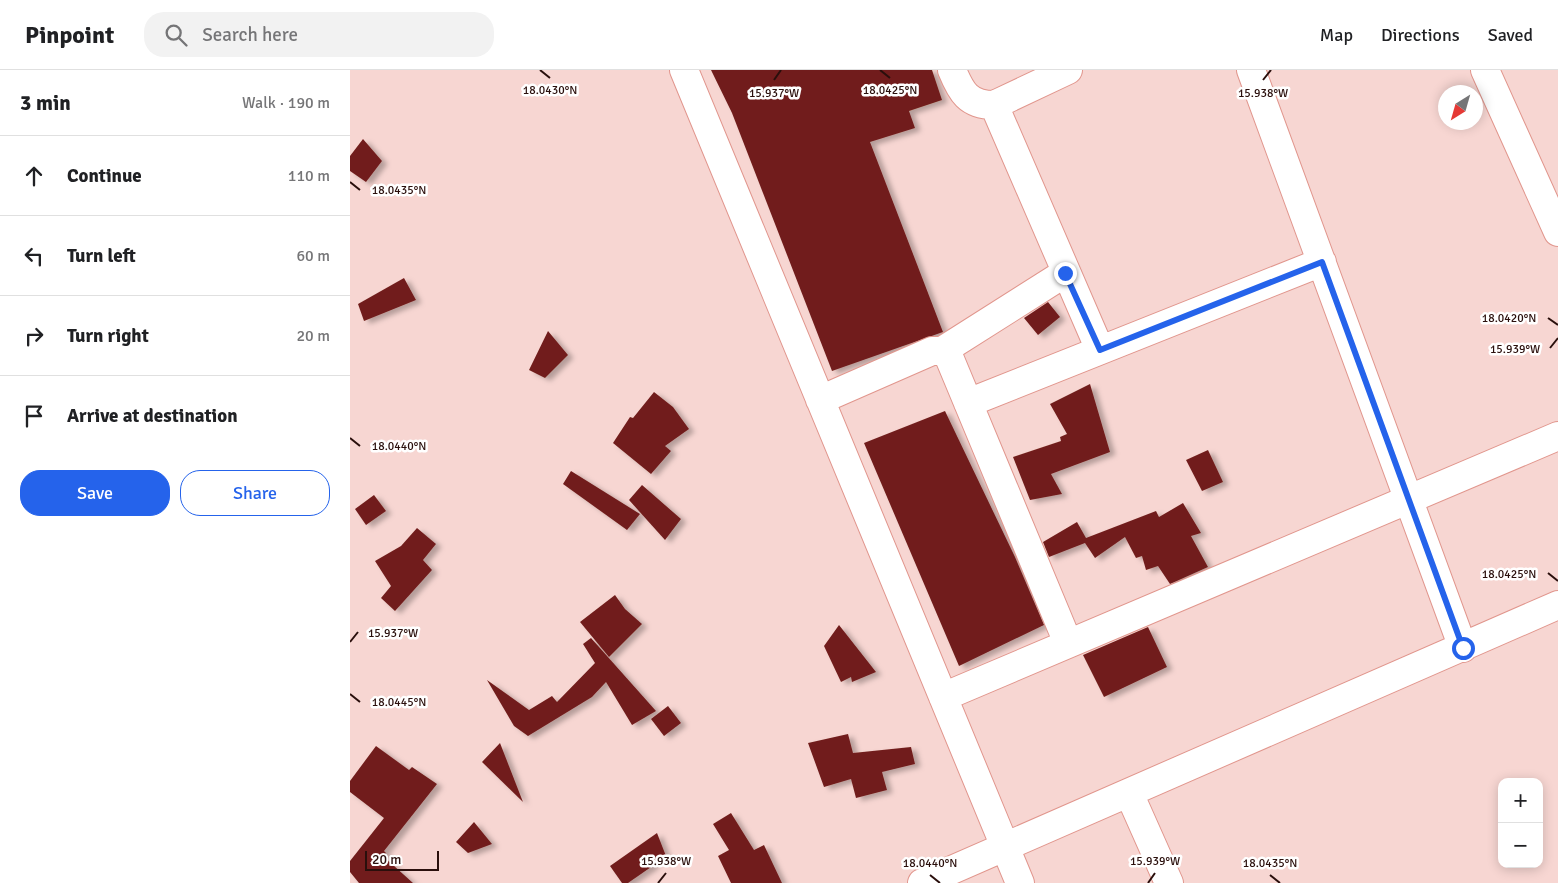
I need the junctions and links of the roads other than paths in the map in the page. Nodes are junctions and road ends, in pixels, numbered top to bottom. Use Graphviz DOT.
graph roads {
  1 [pos="684,70"];
  2 [pos="952,70"];
  3 [pos="1068,70"];
  4 [pos="1251,70"];
  5 [pos="1485,70"];
  6 [pos="994,105"];
  7 [pos="1558,232"];
  8 [pos="1322,262"];
  9 [pos="1065,273"];
  10 [pos="1100,350"];
  11 [pos="942,351"];
  12 [pos="820,400"];
  13 [pos="968,403"];
  14 [pos="1558,436"];
  15 [pos="1408,499"];
  16 [pos="1558,606"];
  17 [pos="1068,643"];
  18 [pos="1463,648"];
  19 [pos="943,697"];
  20 [pos="1129,793"];
  21 [pos="1005,847"];
  22 [pos="922,883"];
  23 [pos="1020,883"];
  24 [pos="1169,883"];
  1 -- 12 [label="street"];
  2 -- 6 [label="street"];
  3 -- 6 [label="street"];
  4 -- 8 [label="street"];
  5 -- 7 [label="street"];
  6 -- 9 [label="street"];
  8 -- 10 [label="street"];
  8 -- 15 [label="street"];
  9 -- 10 [label="street"];
  9 -- 11 [label="street"];
  10 -- 13 [label="street"];
  11 -- 12 [label="street"];
  11 -- 13 [label="street"];
  12 -- 19 [label="street"];
  13 -- 17 [label="street"];
  14 -- 15 [label="street"];
  15 -- 17 [label="street"];
  15 -- 18 [label="street"];
  16 -- 18 [label="street"];
  17 -- 19 [label="street"];
  18 -- 20 [label="street"];
  19 -- 21 [label="street"];
  20 -- 21 [label="street"];
  20 -- 24 [label="street"];
  21 -- 22 [label="street"];
  21 -- 23 [label="street"];
}
